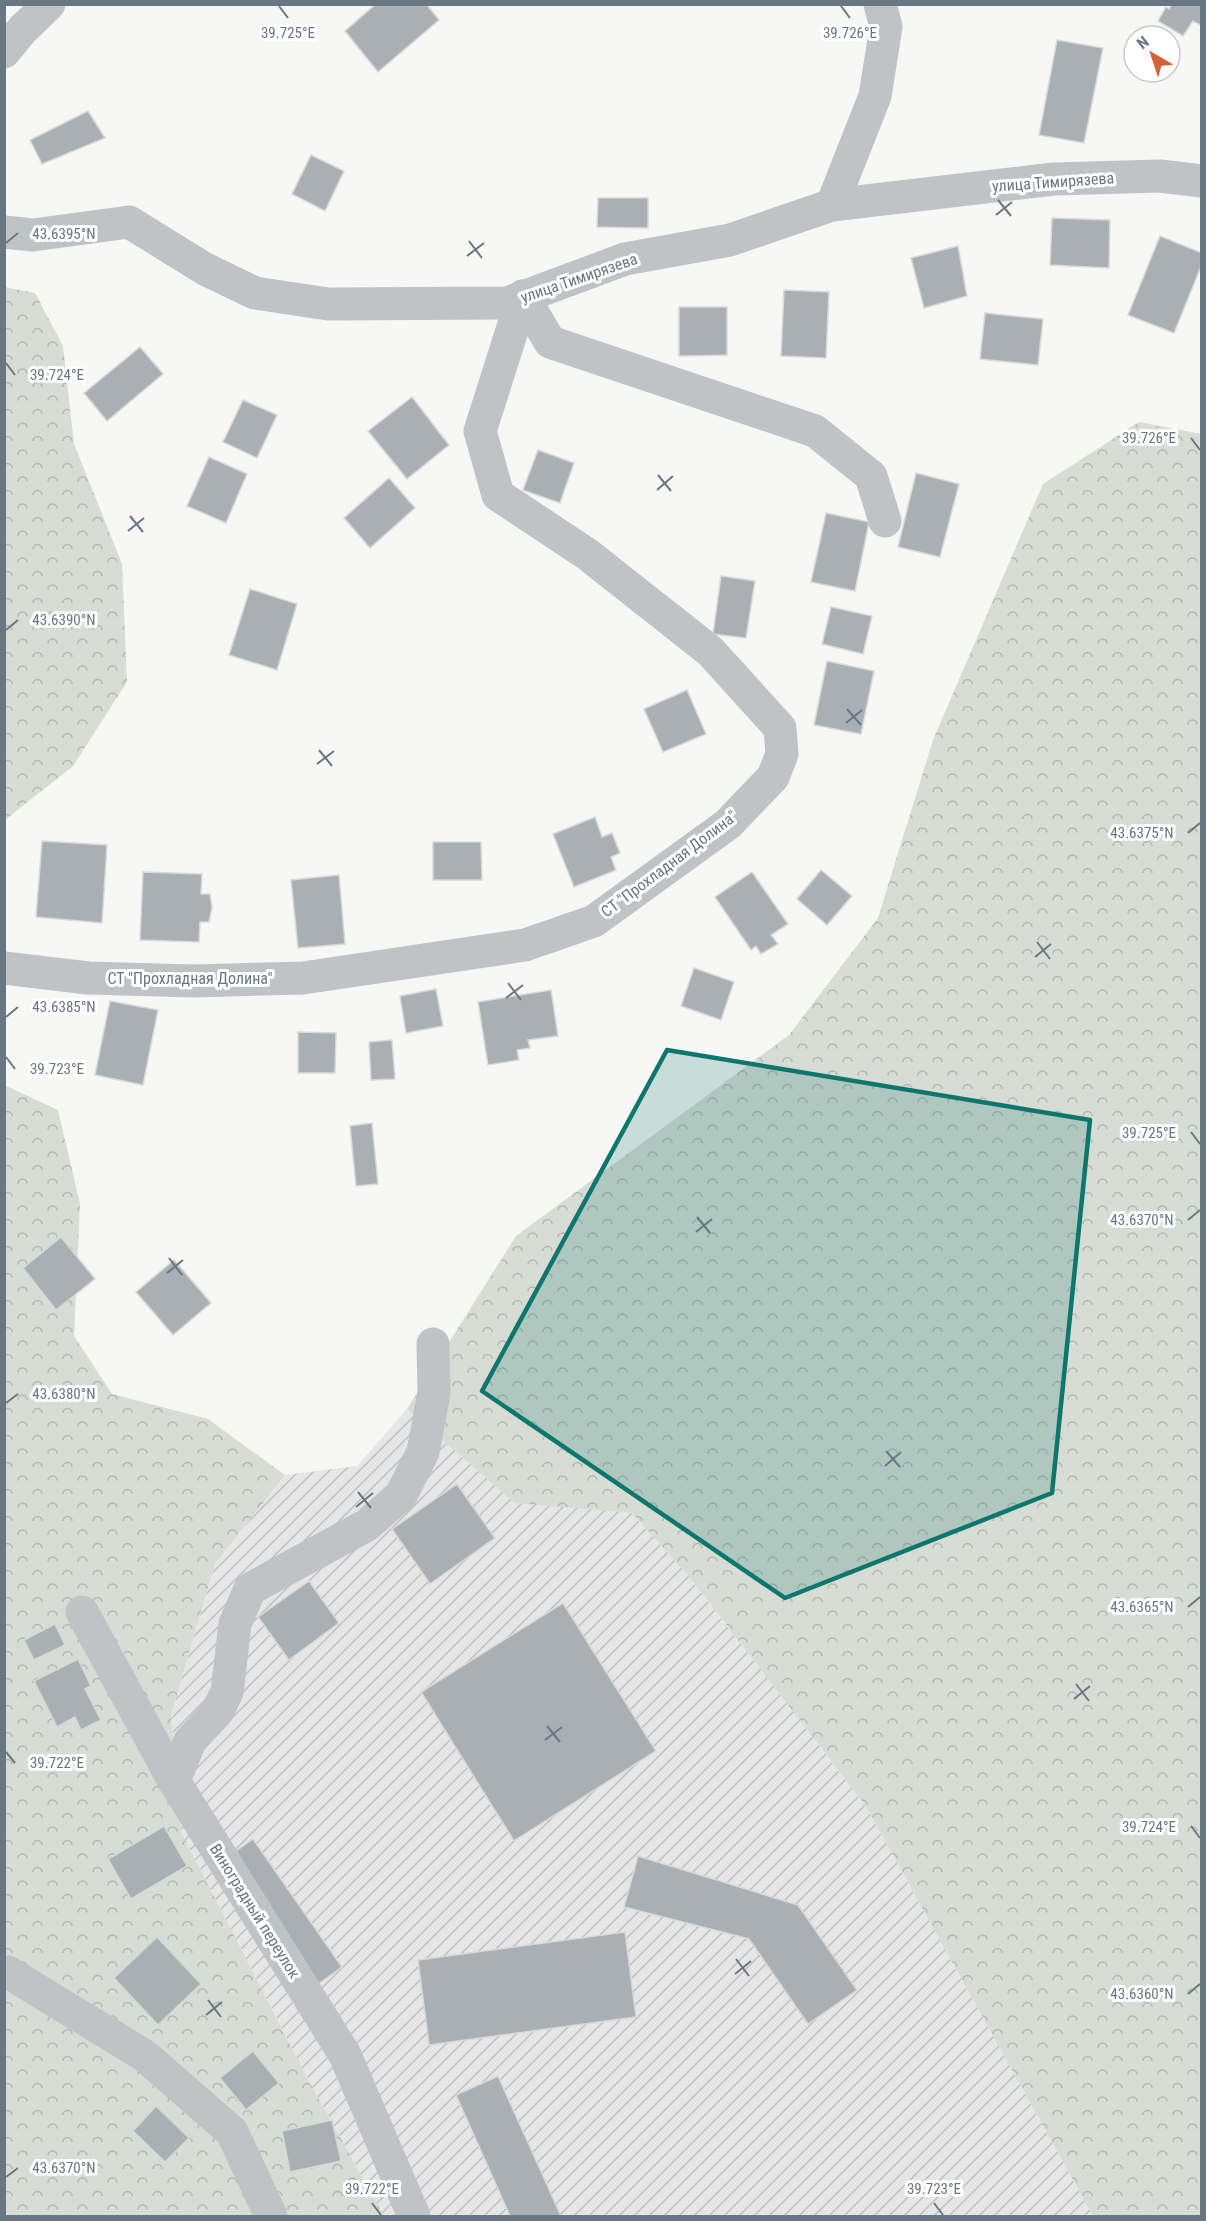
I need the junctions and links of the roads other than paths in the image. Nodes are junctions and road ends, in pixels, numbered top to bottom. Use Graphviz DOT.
graph roads {
  1 [pos="49,4"];
  2 [pos="880,4"];
  3 [pos="4,52"];
  4 [pos="1202,182"];
  5 [pos="832,205"];
  6 [pos="4,232"];
  7 [pos="523,296"];
  8 [pos="885,520"];
  9 [pos="4,968"];
  10 [pos="433,1344"];
  11 [pos="82,1612"];
  12 [pos="174,1781"];
  13 [pos="8,1972"];
  14 [pos="271,2217"];
  15 [pos="414,2217"];
  1 -- 3 [label="street"];
  2 -- 5 [label="street"];
  4 -- 5 [label="street, улица Тимирязева"];
  5 -- 7 [label="street, улица Тимирязева"];
  6 -- 7 [label="street, улица Тимирязева"];
  7 -- 8 [label="street"];
  7 -- 9 [label="street, СТ \"Прохладная Долина\""];
  10 -- 12 [label="street"];
  11 -- 12 [label="street, Виноградный переулок"];
  12 -- 15 [label="street, Виноградный переулок"];
  13 -- 14 [label="street"];
}
